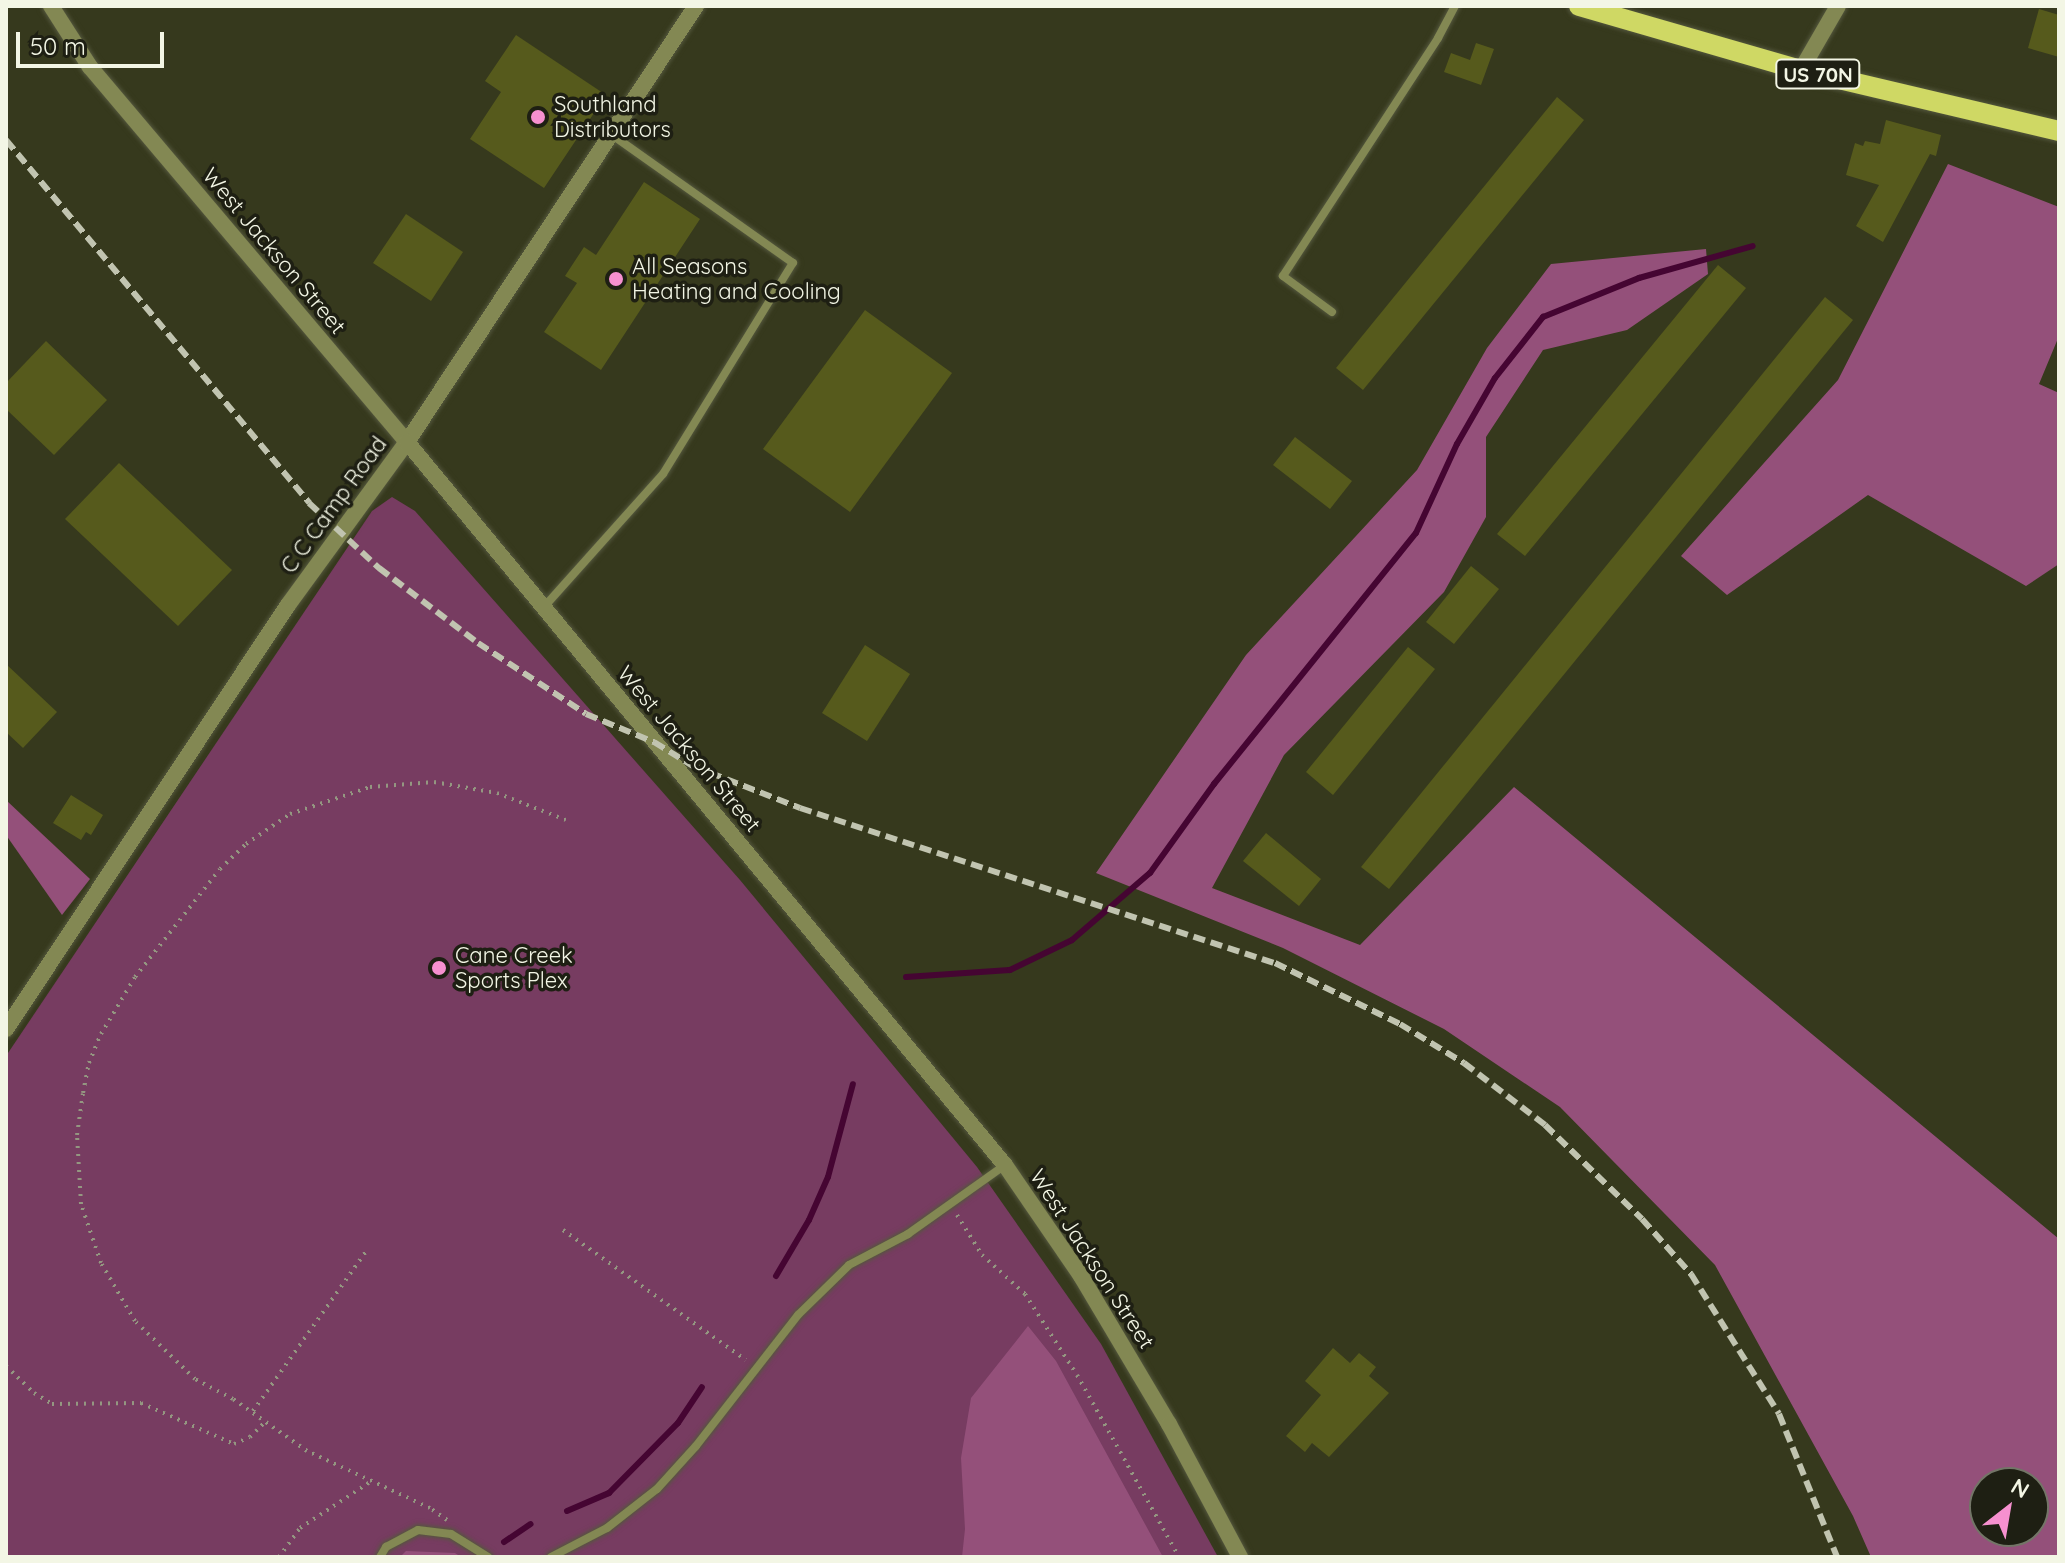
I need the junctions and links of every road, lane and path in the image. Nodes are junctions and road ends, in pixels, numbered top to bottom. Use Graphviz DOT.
graph roads {
  1 [pos="51,6"];
  2 [pos="696,6"];
  3 [pos="1455,6"];
  4 [pos="1579,6"];
  5 [pos="1838,6"];
  6 [pos="1801,70"];
  7 [pos="2059,131"];
  8 [pos="611,134"];
  9 [pos="1332,312"];
  10 [pos="407,442"];
  11 [pos="543,608"];
  12 [pos="566,820"];
  13 [pos="6,1029"];
  14 [pos="1005,1165"];
  15 [pos="956,1213"];
  16 [pos="563,1230"];
  17 [pos="367,1250"];
  18 [pos="751,1363"];
  19 [pos="6,1366"];
  20 [pos="252,1412"];
  21 [pos="266,1421"];
  22 [pos="370,1482"];
  23 [pos="449,1522"];
  24 [pos="279,1557"];
  25 [pos="380,1557"];
  26 [pos="488,1557"];
  27 [pos="551,1557"];
  28 [pos="1179,1557"];
  29 [pos="1240,1557"];
  1 -- 10 [label="street, West Jackson Street"];
  2 -- 8 [label="street, C C Camp Road"];
  3 -- 9 [label="lane"];
  4 -- 6 [label="main road, US 70N"];
  5 -- 6 [label="street"];
  6 -- 7 [label="main road, US 70N"];
  8 -- 10 [label="street, C C Camp Road"];
  8 -- 11 [label="lane"];
  10 -- 11 [label="street, West Jackson Street"];
  10 -- 13 [label="street, C C Camp Road"];
  11 -- 14 [label="street, West Jackson Street"];
  12 -- 20 [label="path"];
  14 -- 27 [label="lane"];
  14 -- 29 [label="street, West Jackson Street"];
  15 -- 28 [label="path"];
  16 -- 18 [label="path"];
  17 -- 20 [label="path"];
  19 -- 21 [label="path"];
  20 -- 21 [label="path"];
  21 -- 22 [label="path"];
  22 -- 23 [label="path"];
  22 -- 24 [label="path"];
  25 -- 26 [label="lane"];
}
